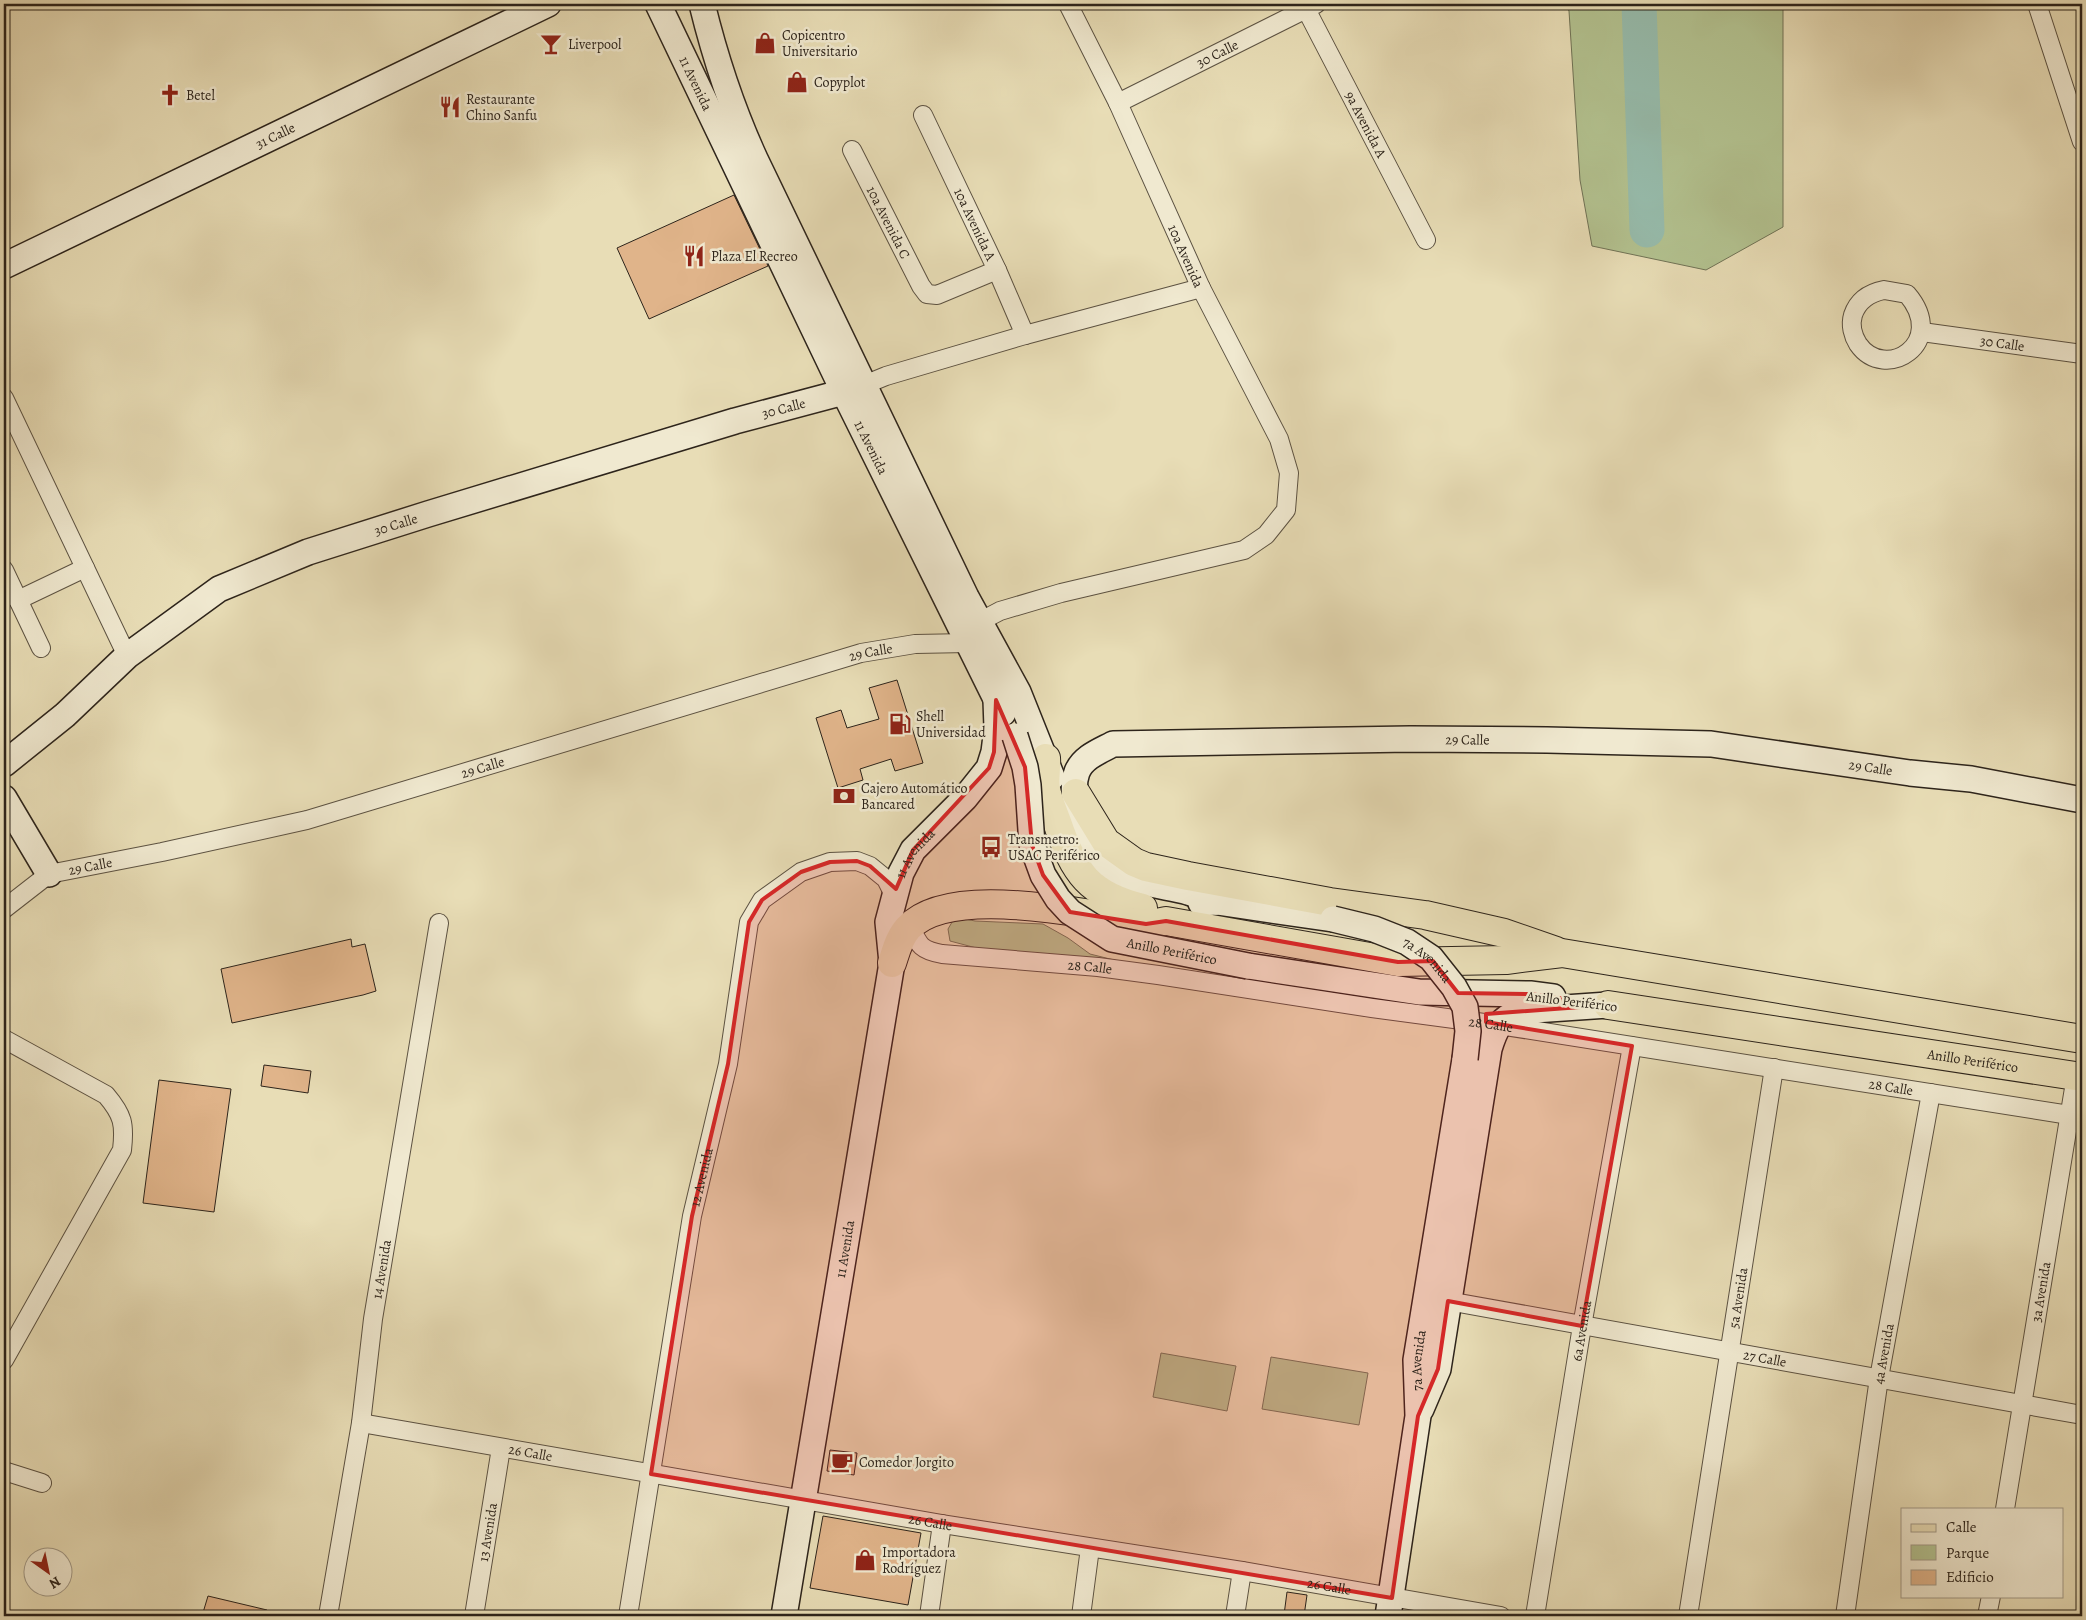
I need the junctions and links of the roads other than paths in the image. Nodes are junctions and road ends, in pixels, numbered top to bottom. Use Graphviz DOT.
graph roads {
  1 [pos="548,4"];
  2 [pos="658,4"];
  3 [pos="702,4"];
  4 [pos="1068,4"];
  5 [pos="2037,4"];
  6 [pos="1311,6"];
  7 [pos="1118,103"];
  8 [pos="923,115"];
  9 [pos="2082,142"];
  10 [pos="852,150"];
  11 [pos="1426,240"];
  12 [pos="4,266"];
  13 [pos="997,270"];
  14 [pos="1200,288"];
  15 [pos="1922,332"];
  16 [pos="1025,335"];
  17 [pos="2082,354"];
  18 [pos="854,389"];
  19 [pos="4,398"];
  20 [pos="1286,510"];
  21 [pos="85,568"];
  22 [pos="4,570"];
  23 [pos="18,600"];
  24 [pos="973,632"];
  25 [pos="41,648"];
  26 [pos="127,656"];
  27 [pos="996,700"];
  28 [pos="1046,758"];
  29 [pos="4,764"];
  30 [pos="1076,794"];
  31 [pos="4,798"];
  32 [pos="2082,800"];
  33 [pos="49,874"];
  34 [pos="894,895"];
  35 [pos="1217,902"];
  36 [pos="4,909"];
  37 [pos="1166,921"];
  38 [pos="439,923"];
  39 [pos="910,926"];
  40 [pos="1562,953"];
  41 [pos="892,963"];
  42 [pos="1608,1004"];
  43 [pos="1499,1024"];
  44 [pos="4,1039"];
  45 [pos="2082,1039"];
  46 [pos="1632,1046"];
  47 [pos="1774,1068"];
  48 [pos="2079,1077"];
  49 [pos="1931,1093"];
  50 [pos="2076,1116"];
  51 [pos="1448,1301"];
  52 [pos="1582,1326"];
  53 [pos="1730,1352"];
  54 [pos="4,1360"];
  55 [pos="1879,1378"];
  56 [pos="2022,1404"];
  57 [pos="2082,1415"];
  58 [pos="1418,1416"];
  59 [pos="360,1424"];
  60 [pos="501,1448"];
  61 [pos="4,1470"];
  62 [pos="651,1474"];
  63 [pos="42,1483"];
  64 [pos="803,1500"];
  65 [pos="2005,1508"];
  66 [pos="942,1524"];
  67 [pos="1090,1548"];
  68 [pos="1242,1571"];
  69 [pos="1990,1598"];
  70 [pos="1390,1607"];
  71 [pos="328,1616"];
  72 [pos="474,1616"];
  73 [pos="628,1616"];
  74 [pos="784,1616"];
  75 [pos="929,1616"];
  76 [pos="1081,1616"];
  77 [pos="1235,1616"];
  78 [pos="1501,1616"];
  79 [pos="1535,1616"];
  80 [pos="1688,1616"];
  81 [pos="1845,1616"];
  82 [pos="1987,1616"];
  1 -- 12 [label="street, 31 Calle"];
  2 -- 18 [label="street, 11 Avenida"];
  3 -- 18 [label="street, 11 Avenida"];
  4 -- 7 [label="street, 10a Avenida"];
  5 -- 9 [label="street"];
  6 -- 7 [label="street, 30 Calle"];
  6 -- 11 [label="street, 9a Avenida A"];
  7 -- 14 [label="street, 10a Avenida"];
  8 -- 13 [label="street, 10a Avenida A"];
  10 -- 13 [label="street, 10a Avenida C"];
  13 -- 16 [label="street, 10a Avenida A"];
  14 -- 16 [label="street, 30 Calle"];
  14 -- 20 [label="street, 10a Avenida"];
  15 -- 15 [label="street"];
  15 -- 17 [label="street, 30 Calle"];
  16 -- 18 [label="street, 30 Calle"];
  18 -- 24 [label="street, 11 Avenida"];
  18 -- 26 [label="street, 30 Calle"];
  19 -- 21 [label="street"];
  20 -- 24 [label="street, 29 Calle"];
  21 -- 23 [label="street"];
  21 -- 26 [label="street"];
  22 -- 23 [label="street"];
  23 -- 25 [label="street"];
  24 -- 27 [label="street, 11 Avenida"];
  24 -- 28 [label="street, 11 Avenida"];
  24 -- 33 [label="street, 29 Calle"];
  26 -- 29 [label="street, 30 Calle"];
  27 -- 34 [label="street, 11 Avenida"];
  27 -- 42 [label="street, Anillo Periférico, bridge"];
  28 -- 35 [label="street, 7a Avenida"];
  28 -- 37 [label="main road"];
  30 -- 32 [label="street, 29 Calle"];
  30 -- 35 [label="street, 29 Calle"];
  30 -- 40 [label="main road"];
  31 -- 33 [label="street"];
  33 -- 36 [label="street, 29 Calle"];
  34 -- 41 [label="street, 11 Avenida"];
  34 -- 62 [label="street, 12 Avenida"];
  35 -- 58 [label="street, 7a Avenida, bridge"];
  37 -- 39 [label="main road, Anillo Periférico"];
  37 -- 40 [label="main road, Anillo Periférico"];
  38 -- 59 [label="street, 14 Avenida"];
  39 -- 41 [label="main road, Anillo Periférico"];
  39 -- 43 [label="street, 28 Calle"];
  40 -- 45 [label="main road, Anillo Periférico"];
  41 -- 64 [label="street, 11 Avenida"];
  42 -- 43 [label="street"];
  42 -- 48 [label="main road, Anillo Periférico"];
  43 -- 46 [label="street, 28 Calle"];
  43 -- 51 [label="street, 7a Avenida"];
  44 -- 54 [label="street"];
  46 -- 47 [label="street, 28 Calle"];
  46 -- 52 [label="street, 6a Avenida"];
  47 -- 49 [label="street, 28 Calle"];
  47 -- 53 [label="street, 5a Avenida"];
  48 -- 50 [label="street, 3a Avenida"];
  49 -- 50 [label="street, 28 Calle"];
  49 -- 55 [label="street, 4a Avenida"];
  50 -- 56 [label="street, 3a Avenida"];
  51 -- 52 [label="street, 27 Calle"];
  51 -- 58 [label="street, 7a Avenida"];
  52 -- 53 [label="street, 27 Calle"];
  52 -- 79 [label="street, 6a Avenida"];
  53 -- 55 [label="street, 27 Calle"];
  53 -- 80 [label="street, 5a Avenida"];
  55 -- 56 [label="street, 27 Calle"];
  55 -- 81 [label="street, 4a Avenida"];
  56 -- 57 [label="street, 27 Calle"];
  56 -- 65 [label="street, 3a Avenida"];
  58 -- 70 [label="street, 7a Avenida"];
  59 -- 60 [label="street, 26 Calle"];
  59 -- 71 [label="street, 14 Avenida"];
  60 -- 62 [label="street, 26 Calle"];
  60 -- 72 [label="street, 13 Avenida"];
  61 -- 63 [label="street"];
  62 -- 64 [label="street, 26 Calle"];
  62 -- 73 [label="street, 12 Avenida"];
  64 -- 66 [label="street, 26 Calle"];
  64 -- 74 [label="street, 11 Avenida"];
  66 -- 67 [label="street, 26 Calle"];
  66 -- 75 [label="street"];
  67 -- 68 [label="street, 26 Calle"];
  67 -- 76 [label="street"];
  68 -- 70 [label="street, 26 Calle"];
  68 -- 77 [label="street"];
  69 -- 82 [label="street"];
  70 -- 78 [label="street, 26 Calle"];
}
